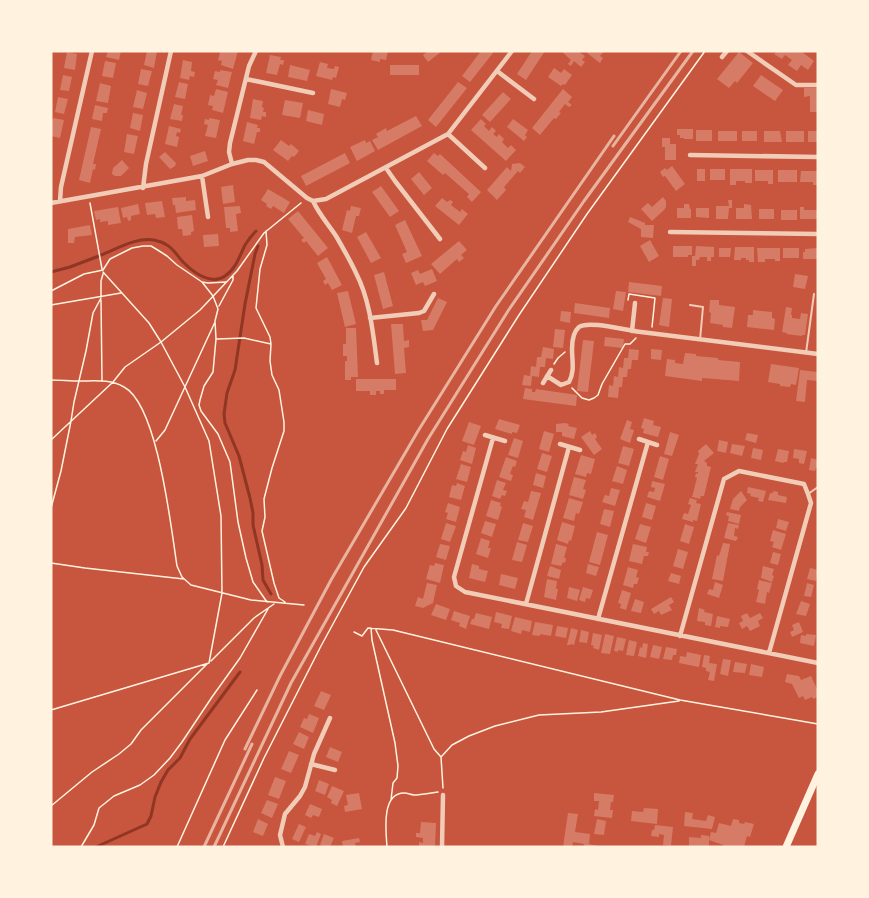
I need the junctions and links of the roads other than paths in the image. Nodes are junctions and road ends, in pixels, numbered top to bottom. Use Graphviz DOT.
graph roads {
  1 [pos="92,51"];
  2 [pos="171,51"];
  3 [pos="256,51"];
  4 [pos="512,51"];
  5 [pos="727,51"];
  6 [pos="747,51"];
  7 [pos="722,57"];
  8 [pos="497,71"];
  9 [pos="246,79"];
  10 [pos="818,85"];
  11 [pos="313,93"];
  12 [pos="534,99"];
  13 [pos="448,134"];
  14 [pos="690,155"];
  15 [pos="818,157"];
  16 [pos="232,164"];
  17 [pos="386,168"];
  18 [pos="485,168"];
  19 [pos="202,176"];
  20 [pos="143,188"];
  21 [pos="60,201"];
  22 [pos="313,201"];
  23 [pos="51,203"];
  24 [pos="208,217"];
  25 [pos="670,232"];
  26 [pos="818,234"];
  27 [pos="440,239"];
  28 [pos="434,294"];
  29 [pos="814,294"];
  30 [pos="635,303"];
  31 [pos="690,305"];
  32 [pos="370,318"];
  33 [pos="632,331"];
  34 [pos="700,340"];
  35 [pos="806,353"];
  36 [pos="818,354"];
  37 [pos="377,363"];
  38 [pos="551,370"];
  39 [pos="547,376"];
  40 [pos="543,383"];
  41 [pos="485,435"];
  42 [pos="493,438"];
  43 [pos="639,439"];
  44 [pos="505,441"];
  45 [pos="648,442"];
  46 [pos="560,444"];
  47 [pos="657,445"];
  48 [pos="569,447"];
  49 [pos="580,450"];
  50 [pos="818,488"];
  51 [pos="808,494"];
  52 [pos="526,604"];
  53 [pos="598,619"];
  54 [pos="680,636"];
  55 [pos="769,653"];
  56 [pos="818,663"];
  57 [pos="330,718"];
  58 [pos="311,764"];
  59 [pos="335,770"];
  60 [pos="818,774"];
  61 [pos="443,795"];
  62 [pos="283,847"];
  63 [pos="442,847"];
  64 [pos="786,847"];
  1 -- 21 [label="street"];
  2 -- 20 [label="street"];
  3 -- 9 [label="street"];
  4 -- 8 [label="street"];
  5 -- 7 [label="street"];
  6 -- 10 [label="street"];
  8 -- 12 [label="street"];
  8 -- 13 [label="street"];
  9 -- 11 [label="street"];
  9 -- 16 [label="street"];
  13 -- 17 [label="street"];
  13 -- 18 [label="street"];
  14 -- 15 [label="street"];
  16 -- 19 [label="street"];
  16 -- 22 [label="street"];
  17 -- 22 [label="street"];
  17 -- 27 [label="street"];
  19 -- 20 [label="street"];
  19 -- 24 [label="street"];
  20 -- 21 [label="street"];
  21 -- 23 [label="street"];
  22 -- 32 [label="street"];
  25 -- 26 [label="street"];
  28 -- 32 [label="street"];
  29 -- 35 [label="lane"];
  30 -- 33 [label="street"];
  31 -- 34 [label="lane"];
  32 -- 37 [label="street"];
  33 -- 34 [label="street"];
  33 -- 39 [label="street"];
  34 -- 35 [label="street"];
  35 -- 36 [label="street"];
  38 -- 39 [label="street"];
  39 -- 40 [label="street"];
  41 -- 42 [label="street"];
  42 -- 44 [label="street"];
  42 -- 52 [label="street"];
  43 -- 45 [label="street"];
  45 -- 47 [label="street"];
  45 -- 53 [label="street"];
  46 -- 48 [label="street"];
  48 -- 49 [label="street"];
  48 -- 52 [label="street"];
  50 -- 51 [label="lane"];
  51 -- 54 [label="street"];
  51 -- 55 [label="street"];
  52 -- 53 [label="street"];
  53 -- 54 [label="street"];
  54 -- 55 [label="street"];
  55 -- 56 [label="street"];
  57 -- 58 [label="street"];
  58 -- 59 [label="street"];
  58 -- 62 [label="street"];
  60 -- 64 [label="main road"];
  61 -- 63 [label="street"];
}
